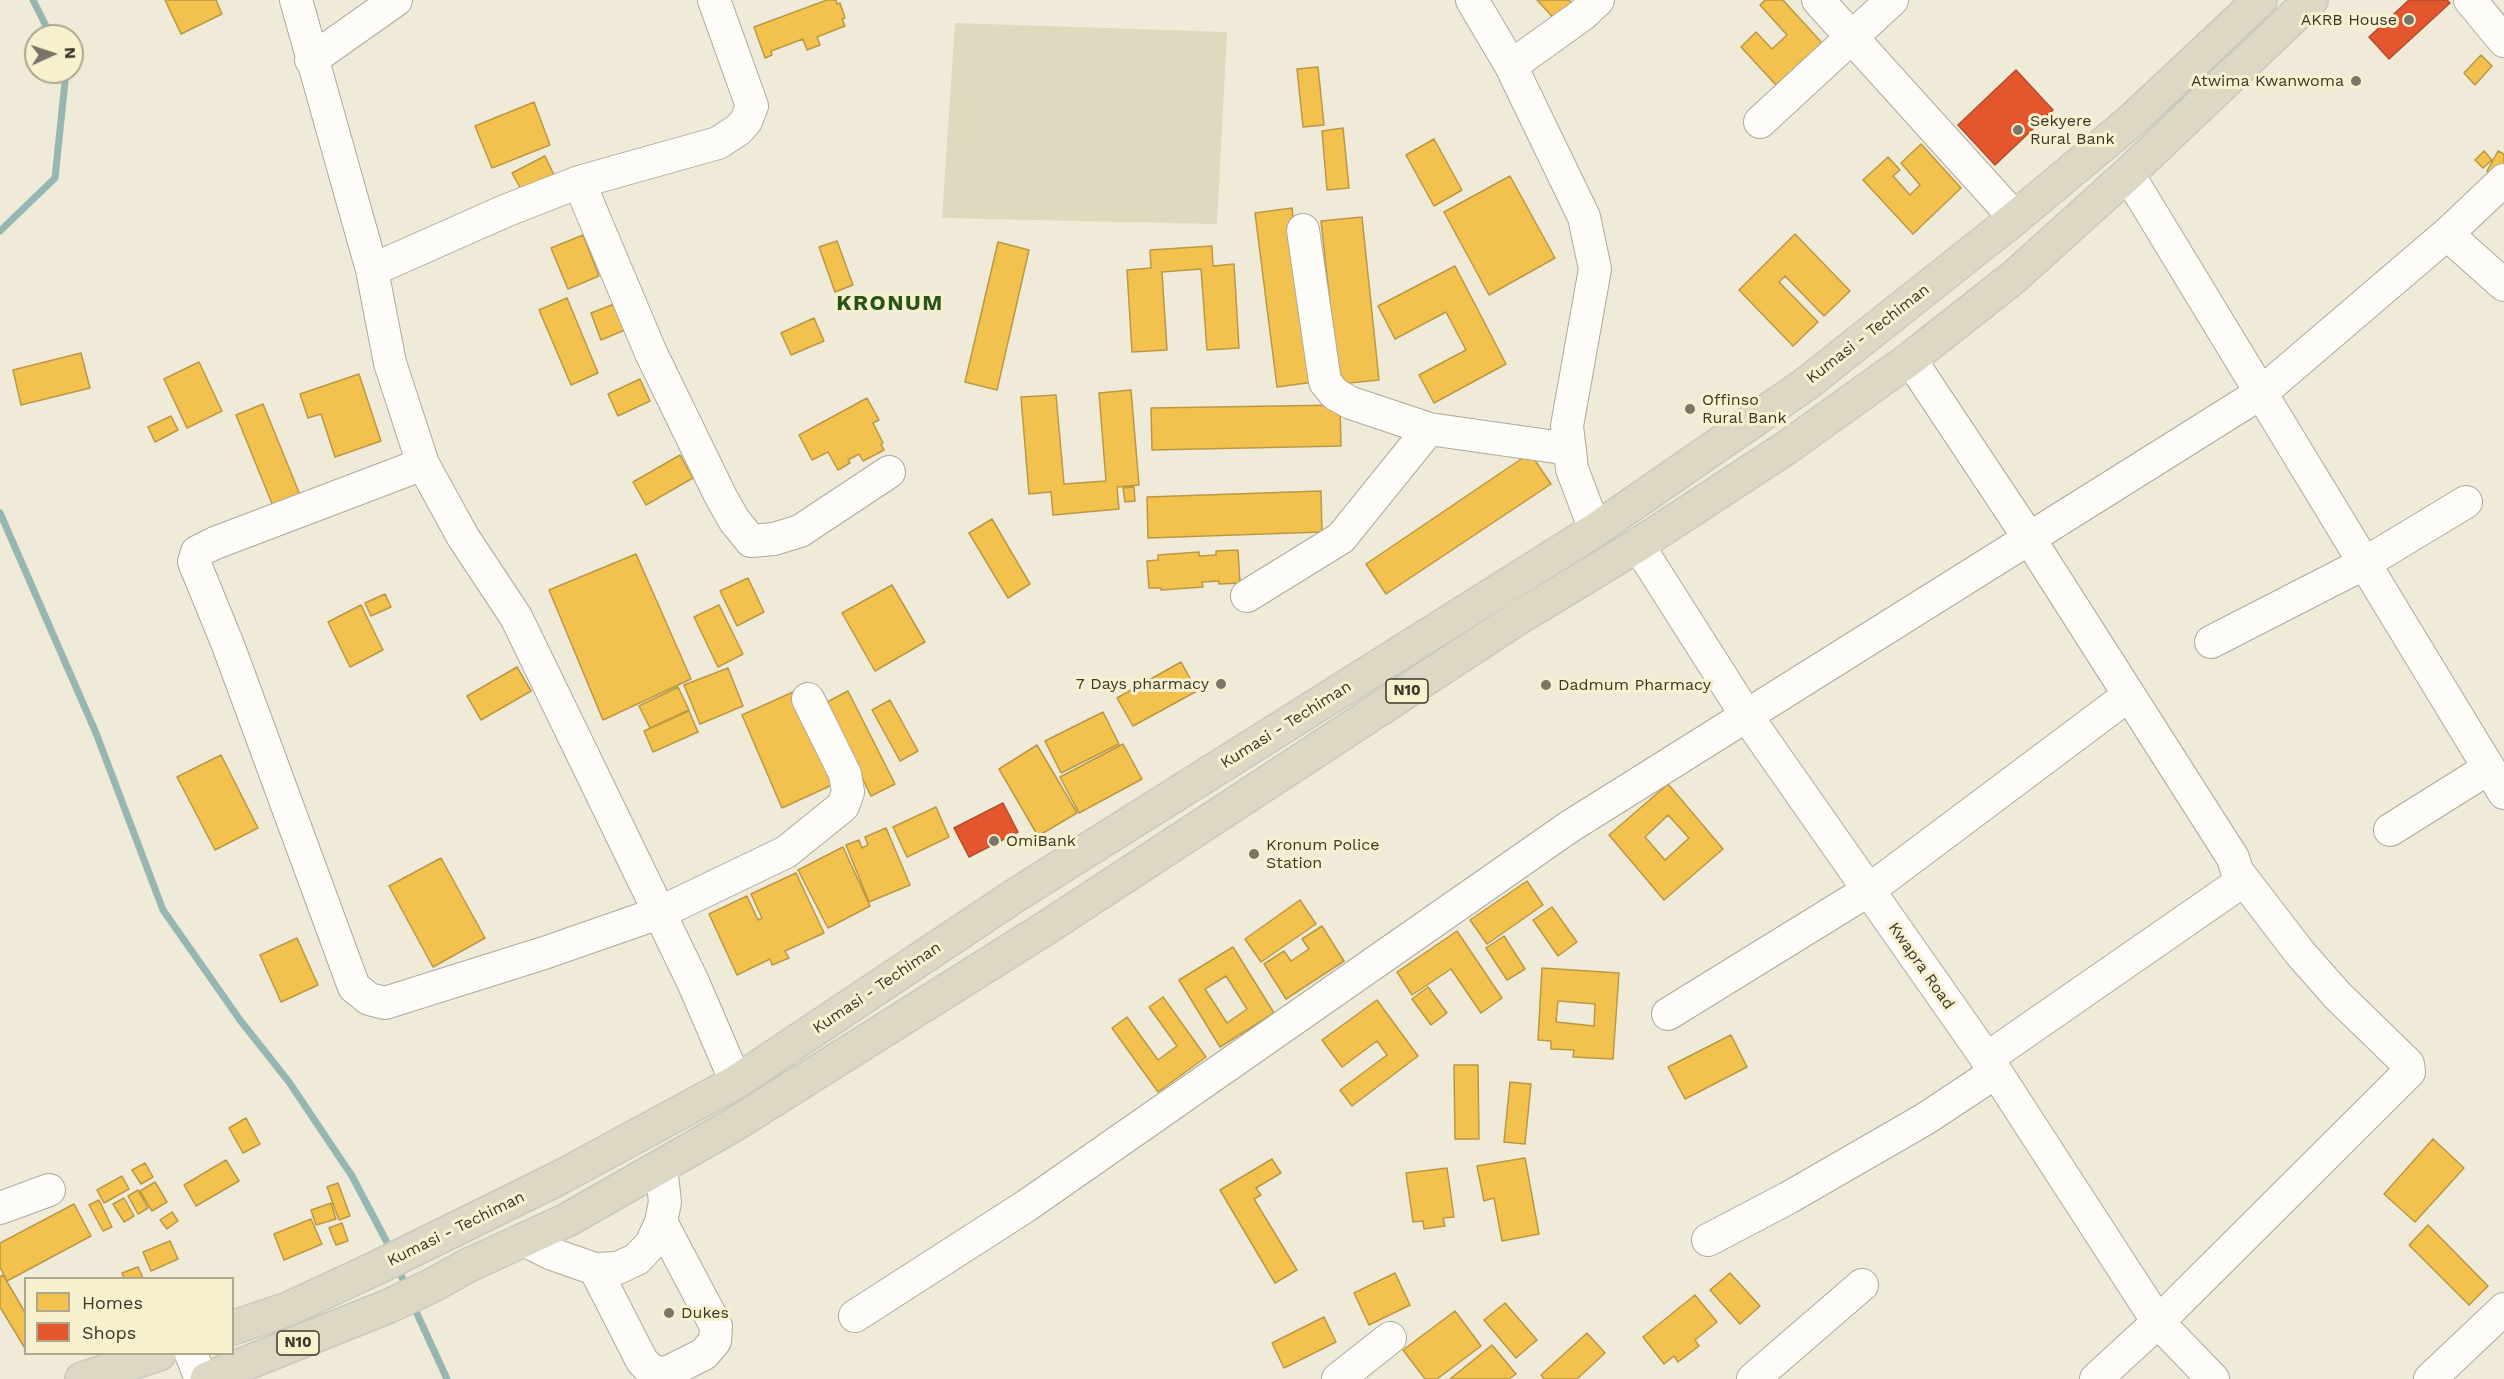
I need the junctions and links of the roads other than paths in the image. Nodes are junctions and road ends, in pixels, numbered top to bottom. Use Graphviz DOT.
graph roads {
  1 [pos="296,0"];
  2 [pos="396,0"];
  3 [pos="714,0"];
  4 [pos="1472,0"];
  5 [pos="1598,0"];
  6 [pos="1818,0"];
  7 [pos="1892,0"];
  8 [pos="2260,0"];
  9 [pos="2470,0"];
  10 [pos="2296,5"];
  11 [pos="1852,35"];
  12 [pos="2504,41"];
  13 [pos="311,60"];
  14 [pos="1511,66"];
  15 [pos="1760,122"];
  16 [pos="2128,174"];
  17 [pos="2504,180"];
  18 [pos="579,182"];
  19 [pos="2015,218"];
  20 [pos="1303,230"];
  21 [pos="2447,234"];
  22 [pos="372,270"];
  23 [pos="2504,285"];
  24 [pos="1911,359"];
  25 [pos="2261,393"];
  26 [pos="1429,429"];
  27 [pos="1570,449"];
  28 [pos="423,464"];
  29 [pos="889,472"];
  30 [pos="2466,502"];
  31 [pos="1595,530"];
  32 [pos="2029,538"];
  33 [pos="1638,545"];
  34 [pos="2365,563"];
  35 [pos="1247,596"];
  36 [pos="2211,642"];
  37 [pos="2129,695"];
  38 [pos="808,699"];
  39 [pos="1746,716"];
  40 [pos="2497,780"];
  41 [pos="2390,830"];
  42 [pos="2244,880"];
  43 [pos="1869,890"];
  44 [pos="659,913"];
  45 [pos="1668,1014"];
  46 [pos="1991,1065"];
  47 [pos="736,1082"];
  48 [pos="661,1167"];
  49 [pos="49,1190"];
  50 [pos="0,1208"];
  51 [pos="661,1222"];
  52 [pos="524,1240"];
  53 [pos="1708,1240"];
  54 [pos="595,1269"];
  55 [pos="1862,1285"];
  56 [pos="2504,1309"];
  57 [pos="855,1316"];
  58 [pos="2158,1322"];
  59 [pos="234,1327"];
  60 [pos="1390,1338"];
  61 [pos="153,1355"];
  62 [pos="192,1355"];
  63 [pos="82,1379"];
  64 [pos="201,1379"];
  65 [pos="207,1379"];
  66 [pos="1338,1379"];
  67 [pos="1753,1379"];
  68 [pos="2096,1379"];
  69 [pos="2213,1379"];
  70 [pos="2430,1379"];
  1 -- 13 [label="street"];
  2 -- 13 [label="street"];
  3 -- 18 [label="street"];
  4 -- 14 [label="street"];
  5 -- 14 [label="street"];
  6 -- 11 [label="street"];
  7 -- 11 [label="street"];
  8 -- 19 [label="highway, Kumasi - Techiman / N10"];
  9 -- 12 [label="street"];
  10 -- 16 [label="highway, N10"];
  11 -- 15 [label="street"];
  11 -- 19 [label="street"];
  13 -- 22 [label="street"];
  14 -- 27 [label="street"];
  16 -- 24 [label="highway, N10"];
  16 -- 25 [label="street"];
  17 -- 21 [label="street"];
  18 -- 22 [label="street"];
  18 -- 29 [label="street"];
  19 -- 31 [label="highway, Kumasi - Techiman / N10"];
  20 -- 26 [label="street"];
  21 -- 23 [label="street"];
  21 -- 25 [label="street"];
  22 -- 28 [label="street"];
  24 -- 32 [label="street"];
  24 -- 33 [label="highway, N10"];
  25 -- 32 [label="street"];
  25 -- 34 [label="street"];
  26 -- 27 [label="street"];
  26 -- 35 [label="street"];
  27 -- 31 [label="street"];
  28 -- 44 [label="street"];
  28 -- 44 [label="street"];
  30 -- 34 [label="street"];
  31 -- 47 [label="highway, Kumasi - Techiman / N10"];
  32 -- 37 [label="street"];
  32 -- 39 [label="street"];
  33 -- 39 [label="street, Kwapra Road"];
  33 -- 48 [label="highway, N10"];
  34 -- 36 [label="street"];
  34 -- 40 [label="street"];
  37 -- 42 [label="street"];
  37 -- 43 [label="street"];
  38 -- 44 [label="street"];
  39 -- 43 [label="street, Kwapra Road"];
  39 -- 57 [label="street"];
  40 -- 41 [label="street"];
  42 -- 46 [label="street"];
  42 -- 58 [label="street"];
  43 -- 45 [label="street"];
  43 -- 46 [label="street, Kwapra Road"];
  44 -- 47 [label="street"];
  46 -- 53 [label="street"];
  46 -- 58 [label="street, Kwapra Road"];
  47 -- 59 [label="highway, Kumasi - Techiman / N10"];
  48 -- 51 [label="street"];
  48 -- 52 [label="highway, N10"];
  49 -- 50 [label="street"];
  51 -- 54 [label="street"];
  51 -- 54 [label="street"];
  52 -- 54 [label="street"];
  52 -- 65 [label="highway, N10"];
  55 -- 67 [label="street"];
  56 -- 70 [label="street"];
  58 -- 68 [label="street"];
  58 -- 69 [label="street, Kwapra Road"];
  60 -- 66 [label="street"];
  61 -- 63 [label="highway"];
  62 -- 64 [label="street"];
}
